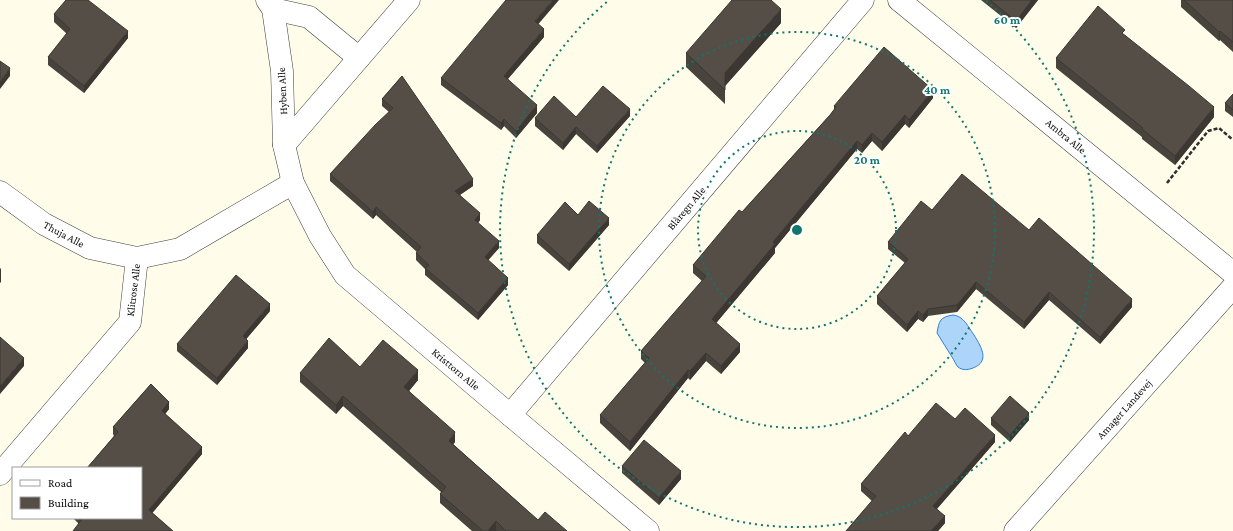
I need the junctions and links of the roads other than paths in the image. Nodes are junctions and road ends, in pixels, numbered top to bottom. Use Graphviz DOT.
graph roads {
  1 [pos="409,0"];
  2 [pos="863,0"];
  3 [pos="899,0"];
  4 [pos="270,5"];
  5 [pos="359,58"];
  6 [pos="284,145"];
  7 [pos="293,183"];
  8 [pos="0,192"];
  9 [pos="137,258"];
  10 [pos="1233,273"];
  11 [pos="1233,288"];
  12 [pos="510,415"];
  13 [pos="0,474"];
  14 [pos="648,531"];
  15 [pos="1015,531"];
  1 -- 5 [label="street"];
  2 -- 12 [label="street, Blåregn Alle"];
  3 -- 10 [label="street, Ambra Alle"];
  4 -- 5 [label="street"];
  4 -- 6 [label="street, Hyben Alle"];
  5 -- 6 [label="street"];
  6 -- 7 [label="street, Hyben Alle"];
  7 -- 9 [label="street, Klitrose Alle"];
  7 -- 12 [label="street, Kristtorn Alle"];
  8 -- 9 [label="street, Thuja Alle"];
  9 -- 13 [label="street, Klitrose Alle"];
  11 -- 15 [label="street, Amager Landevej"];
  12 -- 14 [label="street, Kristtorn Alle"];
}
